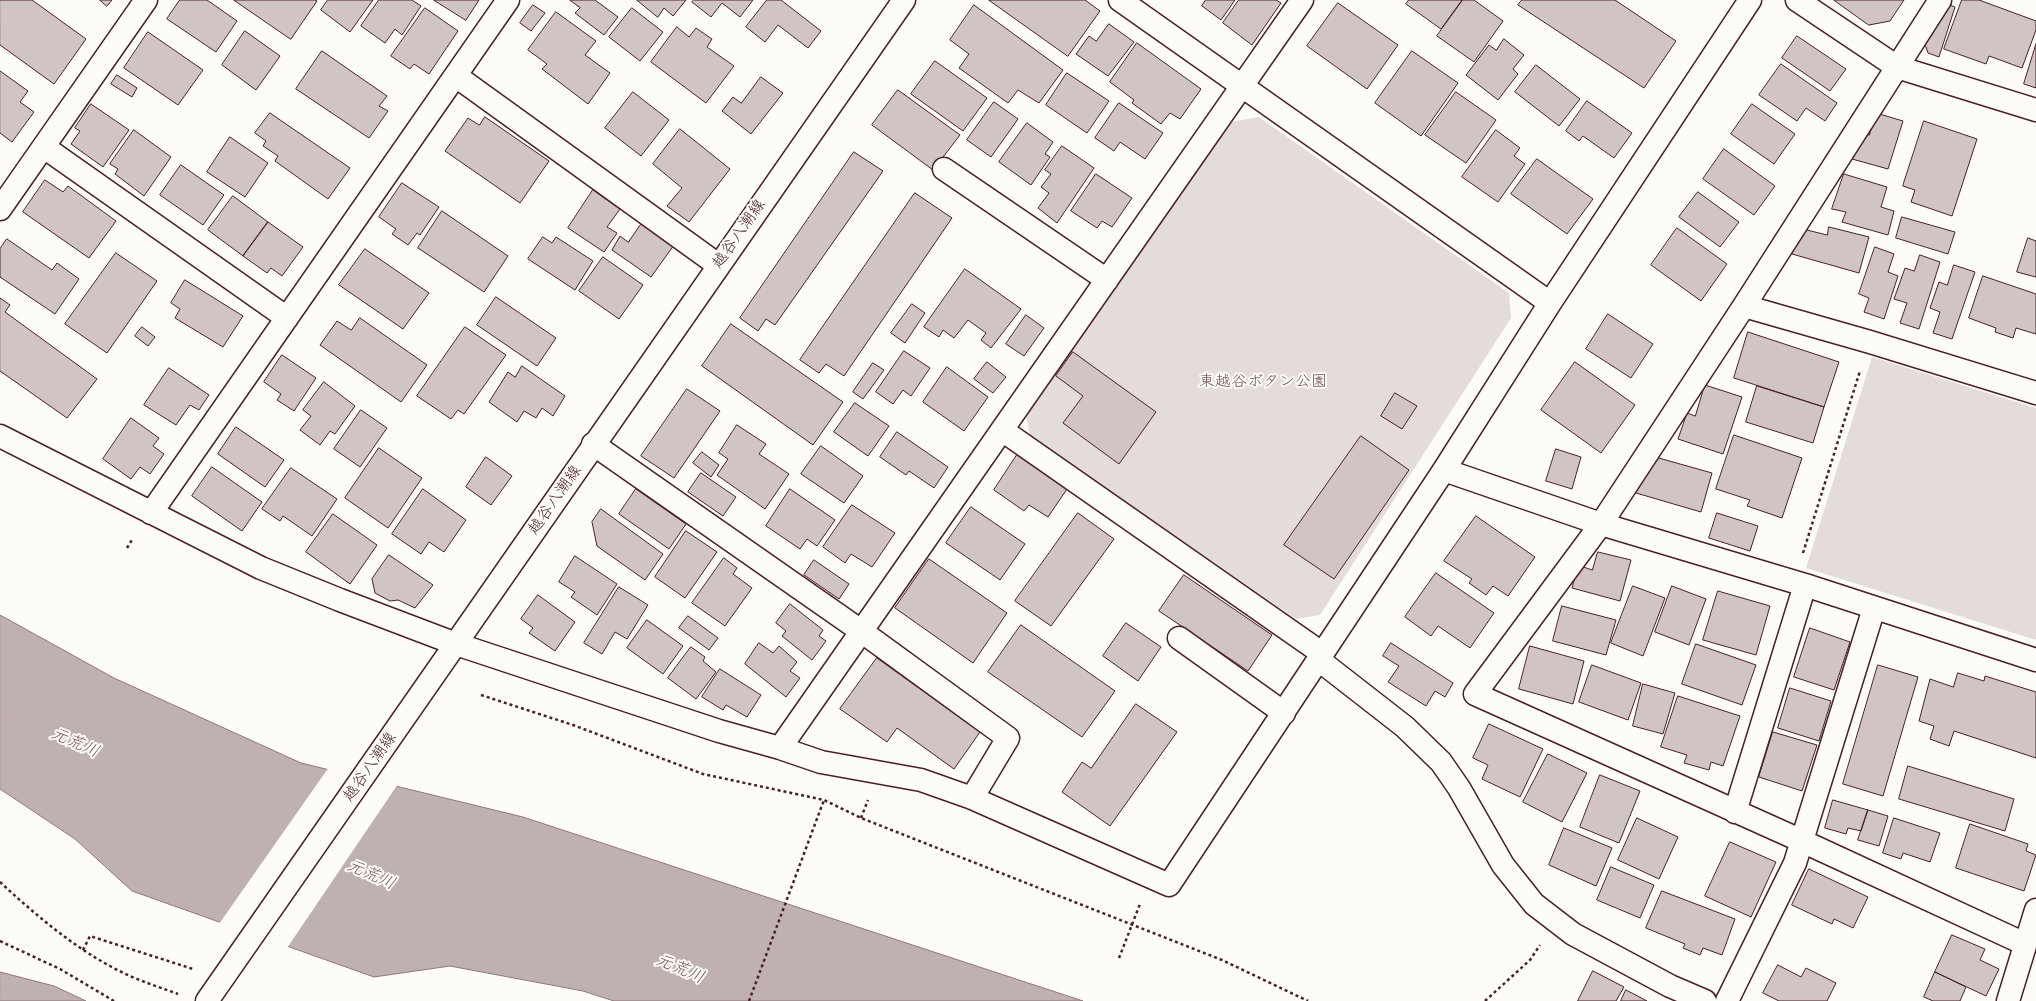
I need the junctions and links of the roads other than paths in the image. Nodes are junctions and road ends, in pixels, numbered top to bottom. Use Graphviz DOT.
graph roads {
  1 [pos="146,0"];
  2 [pos="508,0"];
  3 [pos="904,0"];
  4 [pos="1120,0"];
  5 [pos="1302,0"];
  6 [pos="1750,0"];
  7 [pos="1797,0"];
  8 [pos="1940,0"];
  9 [pos="1897,67"];
  10 [pos="456,76"];
  11 [pos="1242,86"];
  12 [pos="2036,110"];
  13 [pos="44,148"];
  14 [pos="944,169"];
  15 [pos="0,209"];
  16 [pos="718,265"];
  17 [pos="1107,280"];
  18 [pos="1550,303"];
  19 [pos="1744,306"];
  20 [pos="286,318"];
  21 [pos="2036,393"];
  22 [pos="1002,430"];
  23 [pos="0,436"];
  24 [pos="593,444"];
  25 [pos="1444,470"];
  26 [pos="151,513"];
  27 [pos="1601,524"];
  28 [pos="1805,586"];
  29 [pos="1874,608"];
  30 [pos="861,631"];
  31 [pos="1179,638"];
  32 [pos="456,644"];
  33 [pos="1321,657"];
  34 [pos="2036,660"];
  35 [pos="1284,713"];
  36 [pos="780,748"];
  37 [pos="972,798"];
  38 [pos="1735,812"];
  39 [pos="1802,841"];
  40 [pos="2036,910"];
  41 [pos="2025,944"];
  42 [pos="207,1001"];
  43 [pos="1705,1001"];
  44 [pos="1727,1001"];
  45 [pos="2008,1001"];
  1 -- 13 [label="street"];
  2 -- 10 [label="street"];
  3 -- 16 [label="street, 越谷八潮線"];
  4 -- 11 [label="street"];
  5 -- 11 [label="street"];
  6 -- 18 [label="street"];
  7 -- 9 [label="street"];
  8 -- 9 [label="street"];
  9 -- 12 [label="street"];
  9 -- 19 [label="street"];
  10 -- 16 [label="street"];
  10 -- 20 [label="street"];
  11 -- 17 [label="street"];
  11 -- 18 [label="street"];
  13 -- 15 [label="street"];
  13 -- 20 [label="street"];
  14 -- 17 [label="street"];
  16 -- 24 [label="street, 越谷八潮線"];
  17 -- 22 [label="street"];
  18 -- 25 [label="street"];
  19 -- 21 [label="street"];
  19 -- 27 [label="street"];
  20 -- 26 [label="street"];
  22 -- 30 [label="street"];
  22 -- 33 [label="street"];
  23 -- 26 [label="street"];
  24 -- 30 [label="street"];
  24 -- 32 [label="street, 越谷八潮線"];
  25 -- 27 [label="street"];
  25 -- 33 [label="street"];
  26 -- 32 [label="street"];
  27 -- 28 [label="street"];
  27 -- 38 [label="street"];
  28 -- 29 [label="street"];
  28 -- 38 [label="street"];
  29 -- 34 [label="street"];
  29 -- 39 [label="street"];
  30 -- 36 [label="street"];
  30 -- 37 [label="street"];
  31 -- 35 [label="street"];
  32 -- 36 [label="street"];
  32 -- 42 [label="street, 越谷八潮線"];
  33 -- 35 [label="street"];
  33 -- 43 [label="street"];
  35 -- 37 [label="street"];
  36 -- 37 [label="street"];
  38 -- 39 [label="street"];
  39 -- 41 [label="street"];
  39 -- 44 [label="street"];
  40 -- 41 [label="street"];
  41 -- 45 [label="street"];
}
